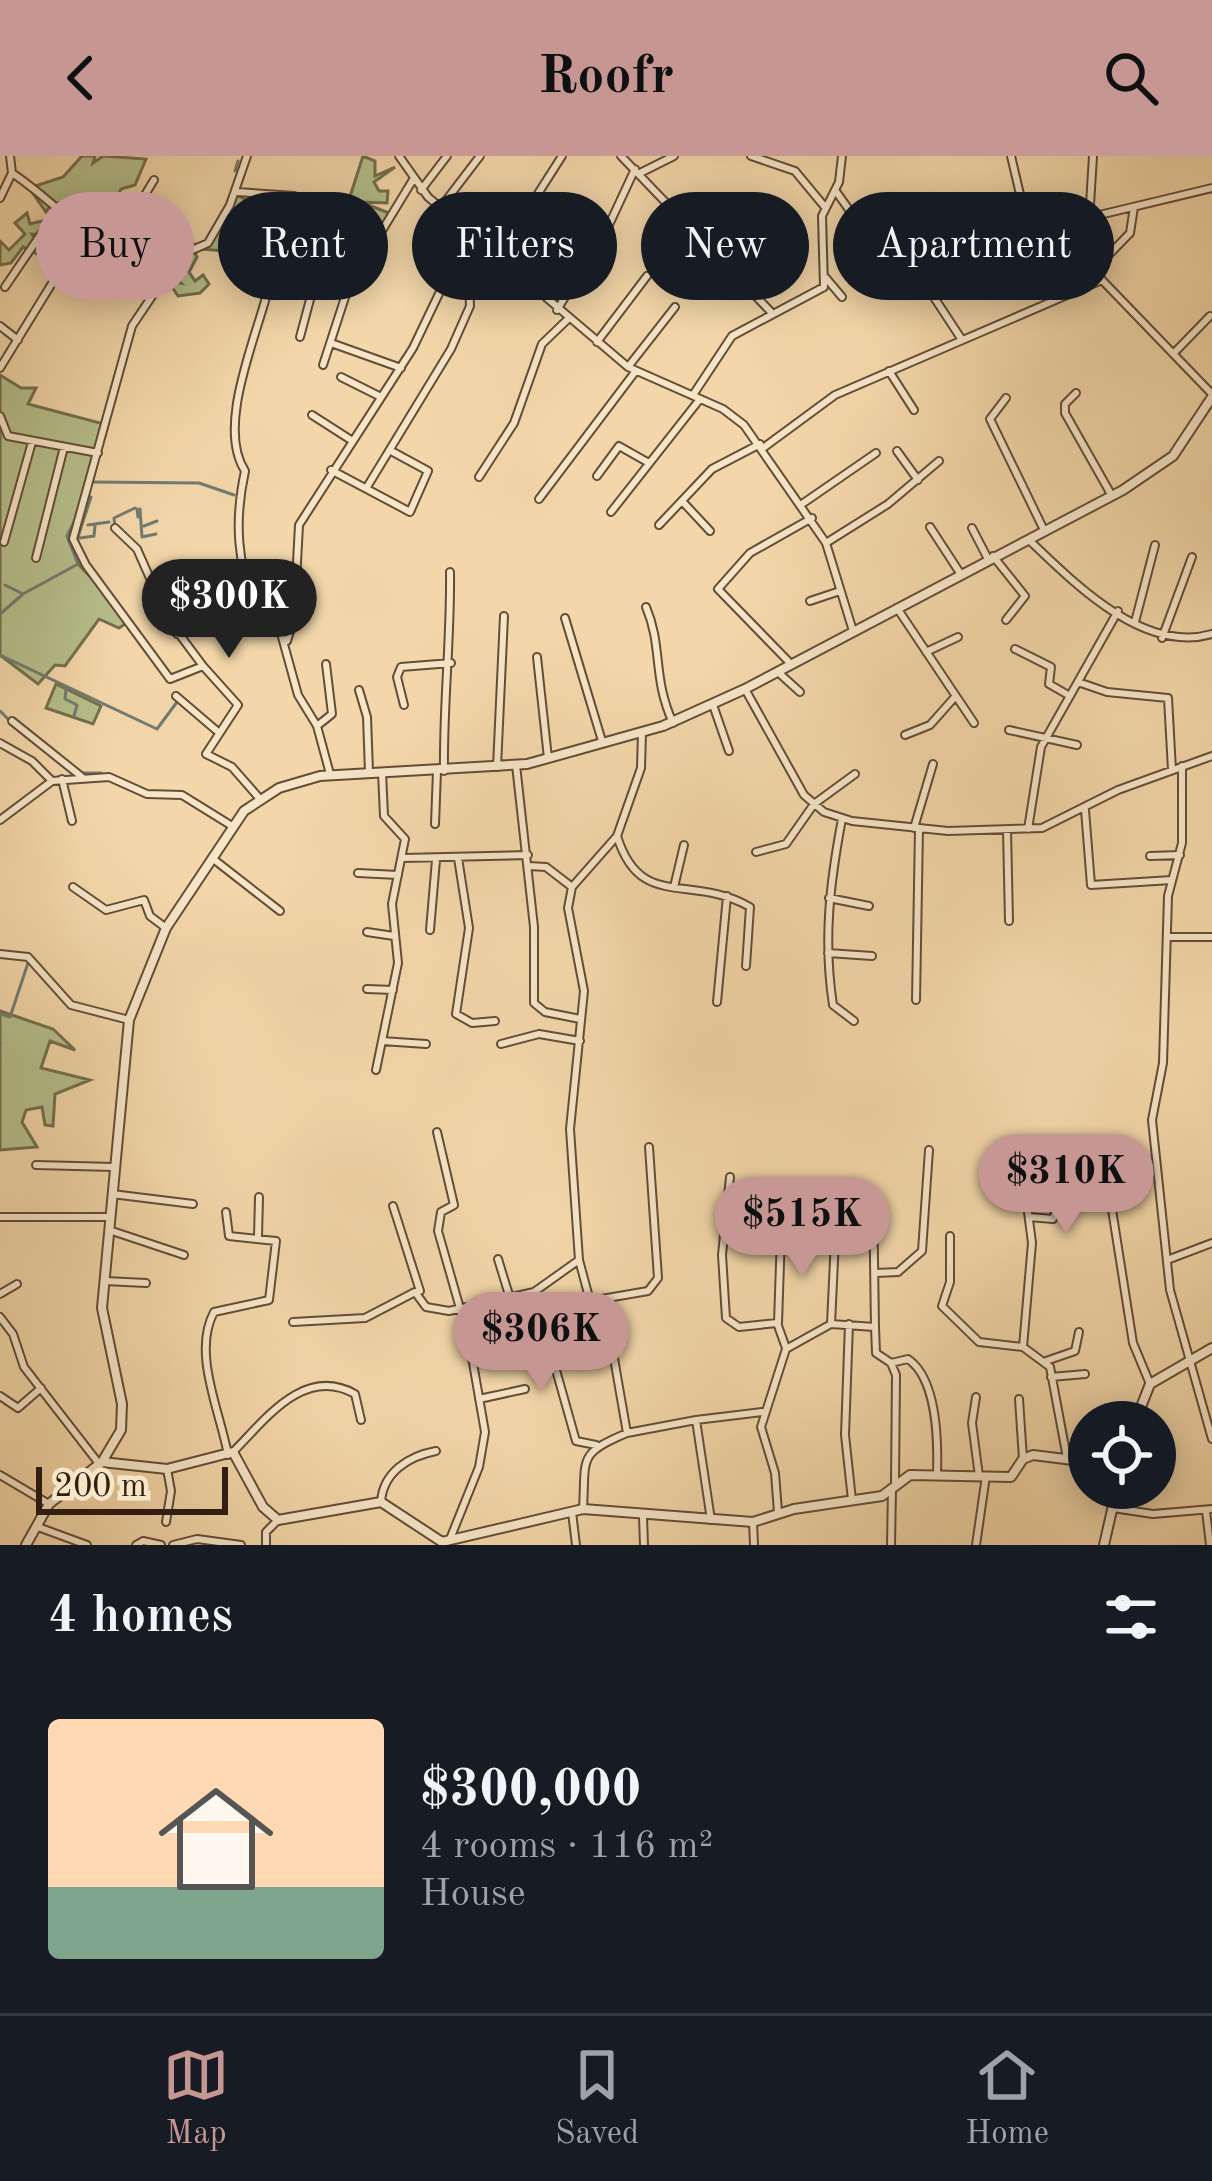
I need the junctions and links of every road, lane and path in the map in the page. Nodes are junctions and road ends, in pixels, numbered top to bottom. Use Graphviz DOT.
graph roads {
  1 [pos="10,156"];
  2 [pos="235,156"];
  3 [pos="399,156"];
  4 [pos="447,156"];
  5 [pos="480,156"];
  6 [pos="562,156"];
  7 [pos="621,156"];
  8 [pos="674,156"];
  9 [pos="752,156"];
  10 [pos="842,156"];
  11 [pos="1011,156"];
  12 [pos="1093,156"];
  13 [pos="246,158"];
  14 [pos="638,171"];
  15 [pos="12,173"];
  16 [pos="414,178"];
  17 [pos="154,180"];
  18 [pos="1212,188"];
  19 [pos="421,190"];
  20 [pos="836,190"];
  21 [pos="236,191"];
  22 [pos="40,192"];
  23 [pos="147,192"];
  24 [pos="241,192"];
  25 [pos="452,192"];
  26 [pos="539,192"];
  27 [pos="1019,192"];
  28 [pos="1091,192"];
  29 [pos="0,198"];
  30 [pos="824,206"];
  31 [pos="1134,207"];
  32 [pos="1114,212"];
  33 [pos="388,221"];
  34 [pos="36,241"];
  35 [pos="194,250"];
  36 [pos="1114,251"];
  37 [pos="826,278"];
  38 [pos="641,284"];
  39 [pos="833,286"];
  40 [pos="5,287"];
  41 [pos="1114,292"];
  42 [pos="42,300"];
  43 [pos="146,300"];
  44 [pos="265,300"];
  45 [pos="310,300"];
  46 [pos="344,300"];
  47 [pos="435,300"];
  48 [pos="470,300"];
  49 [pos="546,300"];
  50 [pos="936,300"];
  51 [pos="1055,300"];
  52 [pos="675,307"];
  53 [pos="557,310"];
  54 [pos="771,312"];
  55 [pos="1210,316"];
  56 [pos="568,319"];
  57 [pos="0,326"];
  58 [pos="300,337"];
  59 [pos="18,340"];
  60 [pos="962,340"];
  61 [pos="597,342"];
  62 [pos="331,343"];
  63 [pos="1174,353"];
  64 [pos="323,365"];
  65 [pos="0,368"];
  66 [pos="401,368"];
  67 [pos="631,369"];
  68 [pos="889,371"];
  69 [pos="341,377"];
  70 [pos="1076,393"];
  71 [pos="696,397"];
  72 [pos="381,398"];
  73 [pos="1006,398"];
  74 [pos="1211,399"];
  75 [pos="914,410"];
  76 [pos="312,415"];
  77 [pos="0,416"];
  78 [pos="351,440"];
  79 [pos="32,441"];
  80 [pos="761,446"];
  81 [pos="64,447"];
  82 [pos="897,451"];
  83 [pos="393,452"];
  84 [pos="98,453"];
  85 [pos="876,453"];
  86 [pos="939,461"];
  87 [pos="650,463"];
  88 [pos="332,470"];
  89 [pos="597,476"];
  90 [pos="479,477"];
  91 [pos="918,480"];
  92 [pos="368,487"];
  93 [pos="1112,496"];
  94 [pos="539,499"];
  95 [pos="682,501"];
  96 [pos="802,503"];
  97 [pos="611,512"];
  98 [pos="812,518"];
  99 [pos="659,525"];
  100 [pos="930,526"];
  101 [pos="115,528"];
  102 [pos="973,528"];
  103 [pos="1042,528"];
  104 [pos="710,531"];
  105 [pos="1026,537"];
  106 [pos="4,542"];
  107 [pos="826,542"];
  108 [pos="1155,545"];
  109 [pos="991,557"];
  110 [pos="1192,557"];
  111 [pos="35,558"];
  112 [pos="197,569"];
  113 [pos="450,572"];
  114 [pos="960,573"];
  115 [pos="842,590"];
  116 [pos="809,601"];
  117 [pos="646,607"];
  118 [pos="897,608"];
  119 [pos="1118,611"];
  120 [pos="504,616"];
  121 [pos="566,617"];
  122 [pos="1006,620"];
  123 [pos="1135,622"];
  124 [pos="853,631"];
  125 [pos="177,634"];
  126 [pos="1212,634"];
  127 [pos="958,637"];
  128 [pos="1162,638"];
  129 [pos="287,643"];
  130 [pos="1015,650"];
  131 [pos="926,652"];
  132 [pos="537,657"];
  133 [pos="789,662"];
  134 [pos="451,663"];
  135 [pos="326,664"];
  136 [pos="203,667"];
  137 [pos="776,670"];
  138 [pos="1078,682"];
  139 [pos="745,689"];
  140 [pos="359,690"];
  141 [pos="800,692"];
  142 [pos="176,696"];
  143 [pos="1070,696"];
  144 [pos="954,698"];
  145 [pos="404,705"];
  146 [pos="713,705"];
  147 [pos="11,721"];
  148 [pos="673,722"];
  149 [pos="974,723"];
  150 [pos="316,726"];
  151 [pos="1009,730"];
  152 [pos="217,731"];
  153 [pos="642,731"];
  154 [pos="904,735"];
  155 [pos="1048,738"];
  156 [pos="602,741"];
  157 [pos="0,743"];
  158 [pos="1077,745"];
  159 [pos="729,751"];
  160 [pos="1212,756"];
  161 [pos="548,758"];
  162 [pos="934,764"];
  163 [pos="516,765"];
  164 [pos="1182,766"];
  165 [pos="497,767"];
  166 [pos="1172,770"];
  167 [pos="441,771"];
  168 [pos="369,772"];
  169 [pos="382,772"];
  170 [pos="330,774"];
  171 [pos="855,774"];
  172 [pos="82,777"];
  173 [pos="62,779"];
  174 [pos="52,781"];
  175 [pos="260,799"];
  176 [pos="814,804"];
  177 [pos="1084,810"];
  178 [pos="842,819"];
  179 [pos="0,820"];
  180 [pos="72,821"];
  181 [pos="435,824"];
  182 [pos="232,826"];
  183 [pos="916,829"];
  184 [pos="1007,830"];
  185 [pos="1028,830"];
  186 [pos="616,836"];
  187 [pos="684,845"];
  188 [pos="757,852"];
  189 [pos="528,855"];
  190 [pos="1180,855"];
  191 [pos="1150,856"];
  192 [pos="403,857"];
  193 [pos="211,858"];
  194 [pos="458,858"];
  195 [pos="436,860"];
  196 [pos="529,866"];
  197 [pos="358,873"];
  198 [pos="398,875"];
  199 [pos="1172,880"];
  200 [pos="674,886"];
  201 [pos="73,887"];
  202 [pos="572,887"];
  203 [pos="727,896"];
  204 [pos="829,898"];
  205 [pos="869,906"];
  206 [pos="280,911"];
  207 [pos="1009,921"];
  208 [pos="166,928"];
  209 [pos="430,930"];
  210 [pos="368,932"];
  211 [pos="394,936"];
  212 [pos="1167,937"];
  213 [pos="1212,938"];
  214 [pos="827,952"];
  215 [pos="0,954"];
  216 [pos="872,956"];
  217 [pos="746,966"];
  218 [pos="368,989"];
  219 [pos="393,990"];
  220 [pos="916,1000"];
  221 [pos="717,1002"];
  222 [pos="580,1019"];
  223 [pos="129,1020"];
  224 [pos="495,1021"];
  225 [pos="854,1021"];
  226 [pos="381,1040"];
  227 [pos="580,1041"];
  228 [pos="426,1044"];
  229 [pos="501,1044"];
  230 [pos="376,1070"];
  231 [pos="437,1132"];
  232 [pos="649,1148"];
  233 [pos="929,1150"];
  234 [pos="36,1165"];
  235 [pos="114,1167"];
  236 [pos="730,1177"];
  237 [pos="1024,1181"];
  238 [pos="1108,1184"];
  239 [pos="873,1192"];
  240 [pos="112,1194"];
  241 [pos="1062,1194"];
  242 [pos="259,1197"];
  243 [pos="193,1204"];
  244 [pos="393,1205"];
  245 [pos="226,1212"];
  246 [pos="0,1217"];
  247 [pos="109,1217"];
  248 [pos="1029,1217"];
  249 [pos="110,1230"];
  250 [pos="781,1234"];
  251 [pos="950,1236"];
  252 [pos="258,1237"];
  253 [pos="835,1239"];
  254 [pos="1212,1244"];
  255 [pos="184,1255"];
  256 [pos="498,1259"];
  257 [pos="579,1259"];
  258 [pos="1167,1260"];
  259 [pos="876,1273"];
  260 [pos="105,1281"];
  261 [pos="146,1283"];
  262 [pos="17,1284"];
  263 [pos="420,1292"];
  264 [pos="534,1292"];
  265 [pos="0,1294"];
  266 [pos="509,1295"];
  267 [pos="590,1300"];
  268 [pos="461,1308"];
  269 [pos="0,1317"];
  270 [pos="293,1322"];
  271 [pos="778,1324"];
  272 [pos="831,1324"];
  273 [pos="849,1324"];
  274 [pos="874,1327"];
  275 [pos="1079,1332"];
  276 [pos="1023,1347"];
  277 [pos="1212,1348"];
  278 [pos="786,1349"];
  279 [pos="1192,1360"];
  280 [pos="1046,1361"];
  281 [pos="891,1363"];
  282 [pos="1085,1374"];
  283 [pos="1051,1377"];
  284 [pos="1150,1384"];
  285 [pos="41,1388"];
  286 [pos="525,1388"];
  287 [pos="0,1396"];
  288 [pos="976,1397"];
  289 [pos="479,1399"];
  290 [pos="1019,1399"];
  291 [pos="1144,1401"];
  292 [pos="762,1412"];
  293 [pos="361,1420"];
  294 [pos="696,1420"];
  295 [pos="627,1432"];
  296 [pos="1212,1439"];
  297 [pos="597,1445"];
  298 [pos="436,1450"];
  299 [pos="231,1454"];
  300 [pos="1067,1458"];
  301 [pos="1023,1459"];
  302 [pos="101,1463"];
  303 [pos="166,1469"];
  304 [pos="937,1473"];
  305 [pos="0,1475"];
  306 [pos="982,1476"];
  307 [pos="893,1484"];
  308 [pos="381,1502"];
  309 [pos="853,1503"];
  310 [pos="49,1504"];
  311 [pos="1113,1509"];
  312 [pos="1120,1509"];
  313 [pos="577,1510"];
  314 [pos="1209,1510"];
  315 [pos="778,1512"];
  316 [pos="643,1517"];
  317 [pos="278,1520"];
  318 [pos="711,1520"];
  319 [pos="166,1522"];
  320 [pos="753,1522"];
  321 [pos="34,1526"];
  322 [pos="444,1543"];
  323 [pos="26,1545"];
  324 [pos="87,1545"];
  325 [pos="136,1545"];
  326 [pos="161,1545"];
  327 [pos="172,1545"];
  328 [pos="241,1545"];
  329 [pos="266,1545"];
  330 [pos="576,1545"];
  331 [pos="644,1545"];
  332 [pos="754,1545"];
  333 [pos="892,1545"];
  334 [pos="976,1545"];
  335 [pos="1104,1545"];
  336 [pos="1210,1545"];
  1 -- 15 [label="street"];
  2 -- 13 [label="street"];
  3 -- 16 [label="street"];
  4 -- 19 [label="street"];
  5 -- 25 [label="street"];
  6 -- 26 [label="street"];
  7 -- 14 [label="street"];
  8 -- 14 [label="street"];
  9 -- 30 [label="street"];
  10 -- 20 [label="street"];
  11 -- 27 [label="street"];
  12 -- 28 [label="street"];
  13 -- 21 [label="street"];
  14 -- 53 [label="street"];
  14 -- 54 [label="street"];
  15 -- 22 [label="street"];
  15 -- 29 [label="street"];
  16 -- 19 [label="street"];
  16 -- 33 [label="street"];
  17 -- 23 [label="street"];
  18 -- 31 [label="street"];
  20 -- 30 [label="street"];
  21 -- 24 [label="street"];
  21 -- 35 [label="street"];
  30 -- 37 [label="street"];
  31 -- 32 [label="street"];
  31 -- 36 [label="street"];
  34 -- 40 [label="street"];
  37 -- 39 [label="street"];
  37 -- 54 [label="street"];
  38 -- 61 [label="street"];
  41 -- 63 [label="street"];
  42 -- 59 [label="street"];
  43 -- 84 [label="street"];
  44 -- 129 [label="street"];
  45 -- 58 [label="street"];
  46 -- 62 [label="street"];
  47 -- 66 [label="street"];
  48 -- 83 [label="street"];
  49 -- 53 [label="street"];
  50 -- 60 [label="street"];
  51 -- 60 [label="street"];
  52 -- 67 [label="street"];
  53 -- 56 [label="street"];
  54 -- 71 [label="street"];
  55 -- 63 [label="street"];
  56 -- 61 [label="street"];
  56 -- 90 [label="street"];
  57 -- 59 [label="street"];
  59 -- 65 [label="street"];
  60 -- 68 [label="street"];
  61 -- 67 [label="street"];
  62 -- 64 [label="street"];
  62 -- 66 [label="street"];
  63 -- 74 [label="street"];
  66 -- 72 [label="street"];
  67 -- 71 [label="street"];
  67 -- 94 [label="street"];
  68 -- 75 [label="street"];
  68 -- 80 [label="street"];
  69 -- 72 [label="street"];
  70 -- 93 [label="street"];
  71 -- 80 [label="street"];
  71 -- 87 [label="street"];
  72 -- 78 [label="street"];
  73 -- 103 [label="street"];
  74 -- 93 [label="street"];
  76 -- 78 [label="street"];
  77 -- 79 [label="street"];
  78 -- 88 [label="street"];
  79 -- 81 [label="street"];
  79 -- 106 [label="street"];
  80 -- 95 [label="street"];
  80 -- 96 [label="street"];
  81 -- 84 [label="street"];
  81 -- 111 [label="street"];
  82 -- 91 [label="street"];
  83 -- 92 [label="street"];
  83 -- 92 [label="street"];
  84 -- 136 [label="street"];
  85 -- 96 [label="street"];
  86 -- 91 [label="street"];
  87 -- 89 [label="street"];
  87 -- 97 [label="street"];
  88 -- 92 [label="street"];
  88 -- 129 [label="street"];
  91 -- 107 [label="street"];
  93 -- 103 [label="street"];
  95 -- 99 [label="street"];
  95 -- 104 [label="street"];
  96 -- 98 [label="street"];
  98 -- 107 [label="street"];
  98 -- 133 [label="street"];
  100 -- 114 [label="street"];
  101 -- 125 [label="street"];
  102 -- 109 [label="street"];
  103 -- 105 [label="street"];
  105 -- 109 [label="street"];
  105 -- 119 [label="street"];
  107 -- 115 [label="street"];
  108 -- 123 [label="street"];
  109 -- 114 [label="street"];
  109 -- 122 [label="street"];
  110 -- 128 [label="street"];
  112 -- 125 [label="street"];
  113 -- 134 [label="street"];
  114 -- 118 [label="street"];
  115 -- 116 [label="street"];
  115 -- 124 [label="street"];
  117 -- 148 [label="street"];
  118 -- 124 [label="street"];
  118 -- 131 [label="street"];
  119 -- 123 [label="street"];
  119 -- 138 [label="street"];
  120 -- 165 [label="street"];
  121 -- 156 [label="street"];
  123 -- 128 [label="street"];
  124 -- 133 [label="street"];
  125 -- 136 [label="street"];
  126 -- 128 [label="street"];
  127 -- 131 [label="street"];
  129 -- 150 [label="street"];
  130 -- 143 [label="street"];
  131 -- 144 [label="street"];
  132 -- 161 [label="street"];
  133 -- 137 [label="street"];
  134 -- 145 [label="street"];
  134 -- 167 [label="street"];
  135 -- 150 [label="street"];
  136 -- 152 [label="street"];
  137 -- 139 [label="street"];
  137 -- 141 [label="street"];
  138 -- 143 [label="street"];
  138 -- 166 [label="street"];
  139 -- 146 [label="street"];
  139 -- 176 [label="street"];
  140 -- 168 [label="street"];
  142 -- 152 [label="street"];
  143 -- 155 [label="street"];
  144 -- 149 [label="street"];
  144 -- 154 [label="street"];
  146 -- 148 [label="street"];
  146 -- 159 [label="street"];
  147 -- 172 [label="street"];
  148 -- 153 [label="street"];
  150 -- 170 [label="street"];
  151 -- 155 [label="street"];
  152 -- 175 [label="street"];
  153 -- 156 [label="street"];
  153 -- 186 [label="street"];
  155 -- 158 [label="street"];
  155 -- 185 [label="street"];
  156 -- 161 [label="street"];
  157 -- 174 [label="street"];
  160 -- 164 [label="street"];
  161 -- 163 [label="street"];
  162 -- 183 [label="street"];
  163 -- 165 [label="street"];
  163 -- 189 [label="street"];
  164 -- 166 [label="street"];
  164 -- 190 [label="street"];
  165 -- 167 [label="street"];
  166 -- 177 [label="street"];
  167 -- 169 [label="street"];
  167 -- 181 [label="street"];
  168 -- 169 [label="street"];
  168 -- 170 [label="street"];
  169 -- 192 [label="street"];
  170 -- 175 [label="street"];
  171 -- 176 [label="street"];
  172 -- 173 [label="street"];
  172 -- 182 [label="street"];
  173 -- 174 [label="street"];
  173 -- 180 [label="street"];
  174 -- 179 [label="street"];
  175 -- 182 [label="street"];
  176 -- 178 [label="street"];
  176 -- 188 [label="street"];
  177 -- 185 [label="street"];
  177 -- 199 [label="street"];
  178 -- 183 [label="street"];
  178 -- 204 [label="street"];
  182 -- 193 [label="street"];
  183 -- 184 [label="street"];
  183 -- 220 [label="street"];
  184 -- 185 [label="street"];
  184 -- 207 [label="street"];
  186 -- 200 [label="street"];
  186 -- 202 [label="street"];
  187 -- 200 [label="street"];
  189 -- 194 [label="street"];
  189 -- 196 [label="street"];
  190 -- 191 [label="street"];
  190 -- 199 [label="street"];
  192 -- 195 [label="street"];
  192 -- 198 [label="street"];
  193 -- 206 [label="street"];
  193 -- 208 [label="street"];
  194 -- 195 [label="street"];
  194 -- 224 [label="street"];
  195 -- 209 [label="street"];
  196 -- 202 [label="street"];
  196 -- 222 [label="street"];
  197 -- 198 [label="street"];
  198 -- 211 [label="street"];
  199 -- 212 [label="street"];
  200 -- 203 [label="street"];
  201 -- 208 [label="street"];
  202 -- 222 [label="street"];
  203 -- 217 [label="street"];
  203 -- 221 [label="street"];
  204 -- 205 [label="street"];
  204 -- 214 [label="street"];
  208 -- 223 [label="street"];
  210 -- 211 [label="street"];
  211 -- 219 [label="street"];
  212 -- 213 [label="street"];
  212 -- 258 [label="street"];
  214 -- 216 [label="street"];
  214 -- 225 [label="street"];
  215 -- 223 [label="street"];
  218 -- 219 [label="street"];
  219 -- 226 [label="street"];
  222 -- 227 [label="street"];
  223 -- 235 [label="street"];
  226 -- 228 [label="street"];
  226 -- 230 [label="street"];
  227 -- 229 [label="street"];
  227 -- 257 [label="street"];
  231 -- 268 [label="street"];
  232 -- 267 [label="street"];
  233 -- 259 [label="street"];
  234 -- 235 [label="street"];
  235 -- 240 [label="street"];
  236 -- 271 [label="street"];
  237 -- 248 [label="street"];
  238 -- 284 [label="street"];
  239 -- 259 [label="street"];
  240 -- 243 [label="street"];
  240 -- 247 [label="street"];
  241 -- 248 [label="street"];
  242 -- 252 [label="street"];
  244 -- 263 [label="street"];
  245 -- 252 [label="street"];
  246 -- 247 [label="street"];
  247 -- 249 [label="street"];
  248 -- 276 [label="street"];
  249 -- 255 [label="street"];
  249 -- 260 [label="street"];
  250 -- 271 [label="street"];
  251 -- 276 [label="street"];
  252 -- 299 [label="street"];
  253 -- 272 [label="street"];
  254 -- 258 [label="street"];
  256 -- 266 [label="street"];
  257 -- 264 [label="street"];
  257 -- 267 [label="street"];
  258 -- 279 [label="street"];
  259 -- 274 [label="street"];
  260 -- 261 [label="street"];
  260 -- 302 [label="street"];
  262 -- 265 [label="street"];
  263 -- 268 [label="street"];
  263 -- 270 [label="street"];
  264 -- 266 [label="street"];
  264 -- 297 [label="street"];
  266 -- 268 [label="street"];
  267 -- 295 [label="street"];
  268 -- 289 [label="street"];
  269 -- 285 [label="street"];
  271 -- 278 [label="street"];
  272 -- 273 [label="street"];
  272 -- 278 [label="street"];
  273 -- 274 [label="street"];
  273 -- 309 [label="street"];
  274 -- 281 [label="street"];
  275 -- 280 [label="street"];
  276 -- 280 [label="street"];
  277 -- 279 [label="street"];
  278 -- 292 [label="street"];
  279 -- 284 [label="street"];
  279 -- 296 [label="street"];
  280 -- 283 [label="street"];
  281 -- 304 [label="street"];
  281 -- 307 [label="street"];
  282 -- 283 [label="street"];
  283 -- 300 [label="street"];
  284 -- 291 [label="street"];
  285 -- 287 [label="street"];
  285 -- 302 [label="street"];
  286 -- 289 [label="street"];
  288 -- 306 [label="street"];
  289 -- 322 [label="street"];
  290 -- 301 [label="street"];
  292 -- 294 [label="street"];
  292 -- 315 [label="street"];
  293 -- 299 [label="street"];
  294 -- 295 [label="street"];
  294 -- 318 [label="street"];
  295 -- 297 [label="street"];
  297 -- 313 [label="street"];
  298 -- 308 [label="street"];
  299 -- 303 [label="street"];
  299 -- 317 [label="street"];
  300 -- 301 [label="street"];
  301 -- 306 [label="street"];
  302 -- 303 [label="street"];
  302 -- 310 [label="street"];
  303 -- 319 [label="street"];
  304 -- 306 [label="street"];
  304 -- 307 [label="street"];
  305 -- 310 [label="street"];
  306 -- 334 [label="street"];
  307 -- 309 [label="street"];
  307 -- 333 [label="street"];
  308 -- 317 [label="street"];
  308 -- 322 [label="street"];
  309 -- 315 [label="street"];
  310 -- 321 [label="street"];
  311 -- 335 [label="street"];
  312 -- 314 [label="street"];
  313 -- 316 [label="street"];
  313 -- 322 [label="street"];
  313 -- 330 [label="street"];
  314 -- 336 [label="street"];
  315 -- 320 [label="street"];
  316 -- 318 [label="street"];
  316 -- 331 [label="street"];
  317 -- 329 [label="street"];
  318 -- 320 [label="street"];
  320 -- 332 [label="street"];
  321 -- 323 [label="street"];
  321 -- 324 [label="street"];
  325 -- 326 [label="street"];
  327 -- 328 [label="street"];
}
